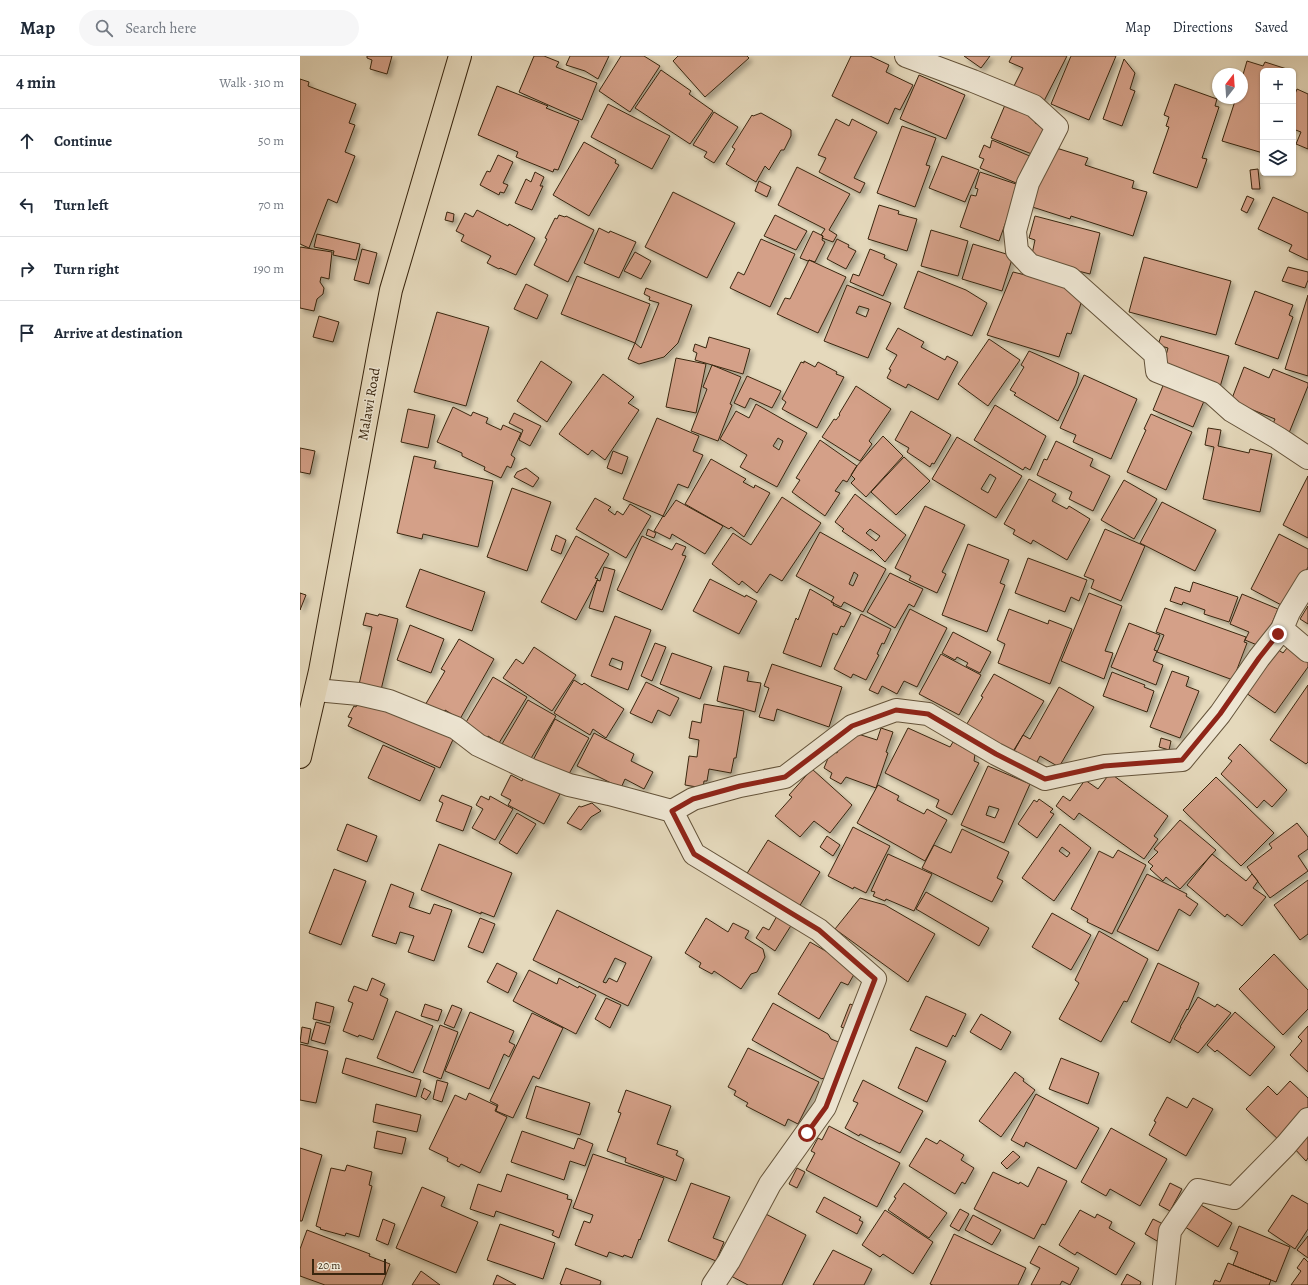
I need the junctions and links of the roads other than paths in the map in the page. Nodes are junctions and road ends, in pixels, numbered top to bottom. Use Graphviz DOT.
graph roads {
  1 [pos="460,56"];
  2 [pos="906,56"];
  3 [pos="1308,458"];
  4 [pos="1308,581"];
  5 [pos="1282,629"];
  6 [pos="1308,651"];
  7 [pos="316,690"];
  8 [pos="300,757"];
  9 [pos="672,811"];
  10 [pos="1308,1120"];
  11 [pos="713,1285"];
  12 [pos="1164,1285"];
  1 -- 7 [label="main road, Malawi Road"];
  2 -- 3 [label="street"];
  4 -- 5 [label="street"];
  5 -- 6 [label="street"];
  5 -- 9 [label="street"];
  7 -- 8 [label="main road, Malawi Road"];
  7 -- 9 [label="street"];
  9 -- 11 [label="street"];
  10 -- 12 [label="street"];
}
